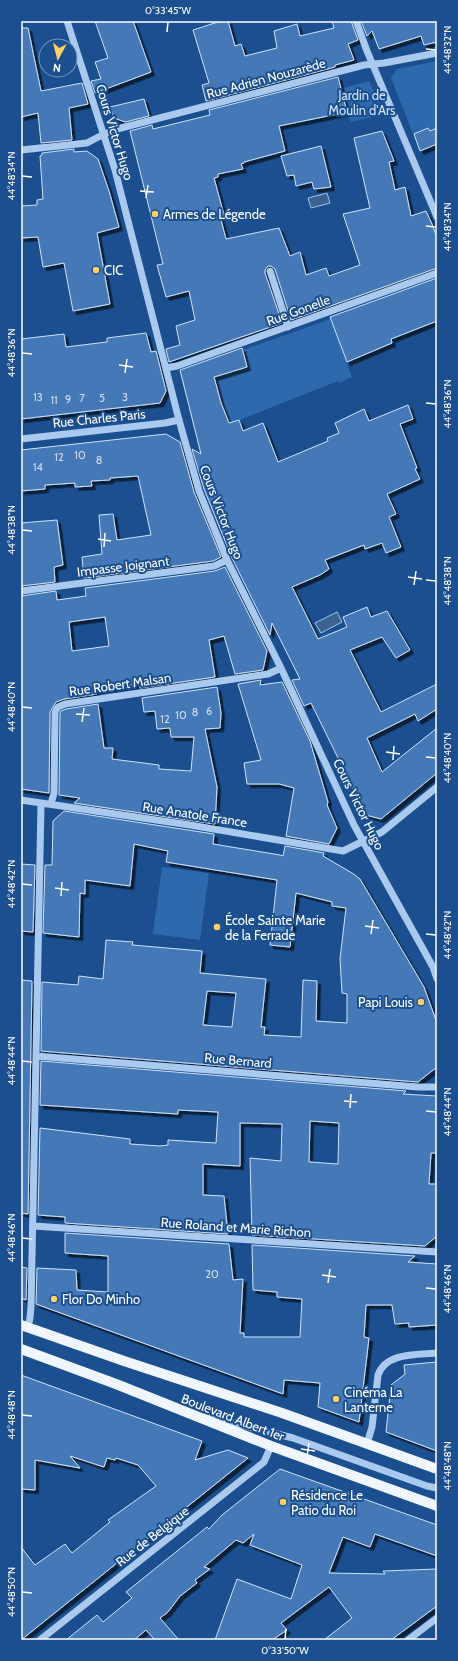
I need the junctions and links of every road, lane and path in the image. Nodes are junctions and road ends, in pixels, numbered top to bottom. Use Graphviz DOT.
graph roads {
  1 [pos="67,21"];
  2 [pos="356,21"];
  3 [pos="437,53"];
  4 [pos="373,64"];
  5 [pos="104,134"];
  6 [pos="21,150"];
  7 [pos="437,217"];
  8 [pos="270,271"];
  9 [pos="437,273"];
  10 [pos="288,327"];
  11 [pos="166,368"];
  12 [pos="179,420"];
  13 [pos="21,439"];
  14 [pos="227,560"];
  15 [pos="21,591"];
  16 [pos="281,668"];
  17 [pos="437,787"];
  18 [pos="21,800"];
  19 [pos="42,804"];
  20 [pos="51,804"];
  21 [pos="362,842"];
  22 [pos="435,966"];
  23 [pos="437,979"];
  24 [pos="36,1056"];
  25 [pos="437,1087"];
  26 [pos="33,1226"];
  27 [pos="437,1252"];
  28 [pos="24,1326"];
  29 [pos="21,1349"];
  30 [pos="437,1353"];
  31 [pos="173,1407"];
  32 [pos="367,1444"];
  33 [pos="271,1446"];
  34 [pos="437,1469"];
  35 [pos="437,1488"];
  36 [pos="437,1506"];
  37 [pos="437,1618"];
  38 [pos="40,1640"];
  39 [pos="408,1640"];
  1 -- 5 [label="street, Cours Victor Hugo"];
  2 -- 4 [label="street"];
  3 -- 4 [label="street, Rue Adrien Nouzarède"];
  4 -- 5 [label="street, Rue Adrien Nouzarède"];
  4 -- 7 [label="street"];
  5 -- 6 [label="street, Rue Adrien Nouzarède"];
  5 -- 11 [label="street, Cours Victor Hugo"];
  8 -- 10 [label="street"];
  9 -- 10 [label="street, Rue Gonelle"];
  10 -- 11 [label="street, Rue Gonelle"];
  11 -- 12 [label="street, Cours Victor Hugo"];
  12 -- 13 [label="street, Rue Charles Paris"];
  12 -- 14 [label="street, Cours Victor Hugo"];
  14 -- 15 [label="street, Impasse Joignant"];
  14 -- 16 [label="street, Cours Victor Hugo"];
  16 -- 20 [label="street, Rue Robert Malsan"];
  16 -- 21 [label="street, Cours Victor Hugo"];
  17 -- 21 [label="street, Rue Anatole France"];
  18 -- 19 [label="street, Rue Anatole France"];
  19 -- 20 [label="street, Rue Anatole France"];
  19 -- 24 [label="street"];
  20 -- 21 [label="street, Rue Anatole France"];
  21 -- 22 [label="street, Cours Victor Hugo"];
  22 -- 23 [label="street, Cours Victor Hugo"];
  24 -- 25 [label="street, Rue Bernard"];
  24 -- 26 [label="street"];
  26 -- 27 [label="street, Rue Roland et Marie Richon"];
  26 -- 28 [label="street"];
  28 -- 32 [label="main road, Boulevard Albert 1er"];
  29 -- 31 [label="main road, Boulevard Albert 1er"];
  30 -- 32 [label="street"];
  31 -- 33 [label="main road, Boulevard Albert 1er"];
  31 -- 35 [label="street"];
  32 -- 34 [label="main road, Boulevard Albert 1er"];
  33 -- 36 [label="main road, Boulevard Albert 1er"];
  33 -- 38 [label="street, Rue de Belgique"];
  37 -- 39 [label="street"];
}
